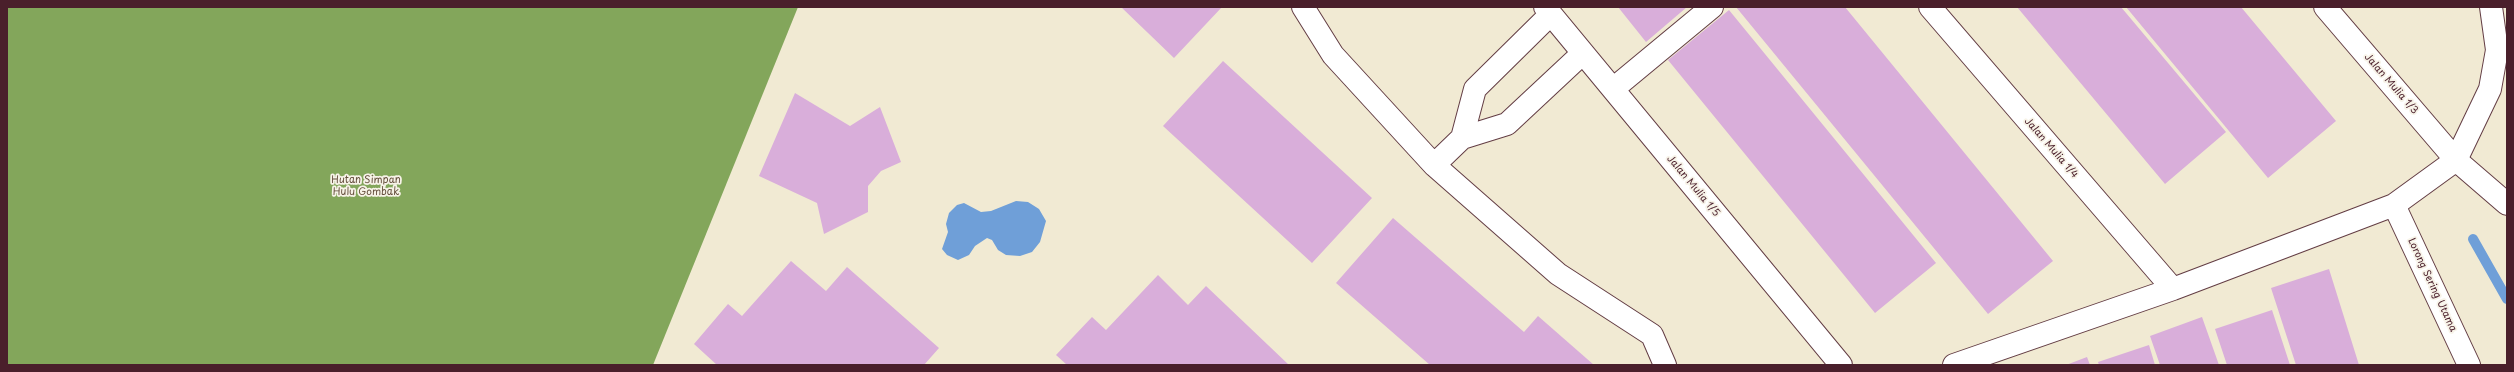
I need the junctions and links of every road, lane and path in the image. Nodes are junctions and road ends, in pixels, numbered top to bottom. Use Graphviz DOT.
graph roads {
  1 [pos="1303,7"];
  2 [pos="1712,7"];
  3 [pos="1930,7"];
  4 [pos="2325,7"];
  5 [pos="2491,7"];
  6 [pos="1548,10"];
  7 [pos="1583,53"];
  8 [pos="1613,89"];
  9 [pos="1462,138"];
  10 [pos="2456,160"];
  11 [pos="1434,165"];
  12 [pos="2507,204"];
  13 [pos="2394,205"];
  14 [pos="2172,289"];
  15 [pos="1665,365"];
  16 [pos="1841,365"];
  17 [pos="1954,365"];
  18 [pos="2469,365"];
  1 -- 11 [label="street"];
  2 -- 8 [label="street"];
  3 -- 14 [label="street, Jalan Mulia 1/4"];
  4 -- 10 [label="street, Jalan Mulia 1/3"];
  5 -- 10 [label="street"];
  6 -- 7 [label="street, Jalan Mulia 1/5"];
  6 -- 9 [label="street"];
  7 -- 8 [label="street, Jalan Mulia 1/5"];
  7 -- 9 [label="street"];
  8 -- 16 [label="street, Jalan Mulia 1/5"];
  9 -- 11 [label="street"];
  10 -- 12 [label="street, Jalan Mulia 1/3"];
  10 -- 13 [label="street"];
  11 -- 15 [label="street"];
  13 -- 14 [label="street"];
  13 -- 18 [label="street, Lorong Sering Utama"];
  14 -- 17 [label="street"];
}
